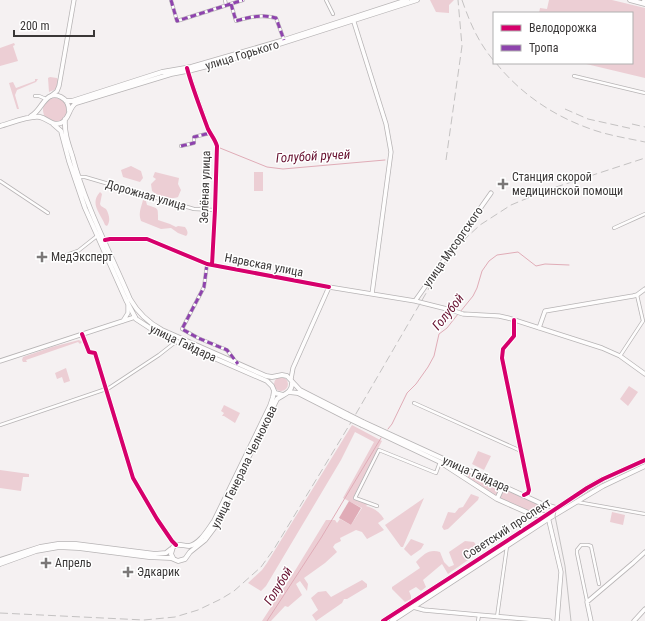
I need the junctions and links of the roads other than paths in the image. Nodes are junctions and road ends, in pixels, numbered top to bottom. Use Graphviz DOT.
graph roads {
  1 [pos="74,0"];
  2 [pos="171,0"];
  3 [pos="225,0"];
  4 [pos="243,0"];
  5 [pos="326,0"];
  6 [pos="407,0"];
  7 [pos="417,0"];
  8 [pos="630,0"];
  9 [pos="399,3"];
  10 [pos="230,4"];
  11 [pos="645,4"];
  12 [pos="226,6"];
  13 [pos="332,14"];
  14 [pos="353,19"];
  15 [pos="284,40"];
  16 [pos="187,69"];
  17 [pos="574,76"];
  18 [pos="59,86"];
  19 [pos="36,92"];
  20 [pos="645,93"];
  21 [pos="35,96"];
  22 [pos="39,96"];
  23 [pos="51,96"];
  24 [pos="46,99"];
  25 [pos="64,99"];
  26 [pos="42,104"];
  27 [pos="69,111"];
  28 [pos="25,119"];
  29 [pos="44,119"];
  30 [pos="65,119"];
  31 [pos="52,124"];
  32 [pos="0,126"];
  33 [pos="210,133"];
  34 [pos="182,146"];
  35 [pos="78,177"];
  36 [pos="0,181"];
  37 [pos="491,193"];
  38 [pos="215,210"];
  39 [pos="48,213"];
  40 [pos="645,214"];
  41 [pos="614,228"];
  42 [pos="98,236"];
  43 [pos="105,240"];
  44 [pos="58,258"];
  45 [pos="207,264"];
  46 [pos="212,265"];
  47 [pos="329,287"];
  48 [pos="645,289"];
  49 [pos="372,294"];
  50 [pos="637,294"];
  51 [pos="415,301"];
  52 [pos="128,305"];
  53 [pos="140,313"];
  54 [pos="135,317"];
  55 [pos="514,320"];
  56 [pos="644,320"];
  57 [pos="123,321"];
  58 [pos="539,328"];
  59 [pos="82,334"];
  60 [pos="175,341"];
  61 [pos="620,356"];
  62 [pos="0,360"];
  63 [pos="238,364"];
  64 [pos="293,368"];
  65 [pos="284,374"];
  66 [pos="645,374"];
  67 [pos="277,376"];
  68 [pos="292,381"];
  69 [pos="272,386"];
  70 [pos="105,389"];
  71 [pos="274,391"];
  72 [pos="289,392"];
  73 [pos="283,395"];
  74 [pos="414,403"];
  75 [pos="346,415"];
  76 [pos="363,423"];
  77 [pos="0,425"];
  78 [pos="522,452"];
  79 [pos="645,460"];
  80 [pos="440,462"];
  81 [pos="645,466"];
  82 [pos="503,486"];
  83 [pos="524,495"];
  84 [pos="228,497"];
  85 [pos="497,499"];
  86 [pos="576,502"];
  87 [pos="542,504"];
  88 [pos="378,506"];
  89 [pos="557,508"];
  90 [pos="530,514"];
  91 [pos="645,514"];
  92 [pos="547,517"];
  93 [pos="532,525"];
  94 [pos="64,545"];
  95 [pos="182,545"];
  96 [pos="507,546"];
  97 [pos="174,547"];
  98 [pos="645,552"];
  99 [pos="187,555"];
  100 [pos="173,558"];
  101 [pos="0,560"];
  102 [pos="0,564"];
  103 [pos="599,584"];
  104 [pos="420,602"];
  105 [pos="587,602"];
  106 [pos="413,607"];
  107 [pos="645,609"];
  108 [pos="424,610"];
  109 [pos="479,616"];
  110 [pos="497,617"];
  111 [pos="383,621"];
  112 [pos="392,621"];
  113 [pos="478,621"];
  114 [pos="550,621"];
  115 [pos="557,621"];
  116 [pos="591,621"];
  117 [pos="634,621"];
  1 -- 18 [label="street"];
  2 -- 12 [label="street"];
  3 -- 12 [label="street"];
  4 -- 10 [label="street"];
  5 -- 13 [label="street"];
  6 -- 9 [label="main road, улица Горького"];
  7 -- 9 [label="main road, улица Горького"];
  8 -- 11 [label="main road"];
  9 -- 14 [label="main road, улица Горького"];
  10 -- 12 [label="street"];
  10 -- 15 [label="street"];
  14 -- 15 [label="main road, улица Горького"];
  14 -- 16 [label="main road, улица Горького"];
  14 -- 49 [label="street"];
  15 -- 16 [label="main road, улица Горького"];
  16 -- 25 [label="main road, улица Горького"];
  16 -- 27 [label="main road, улица Горького"];
  16 -- 33 [label="street, Зелёная улица"];
  17 -- 20 [label="street"];
  18 -- 23 [label="street"];
  18 -- 25 [label="street"];
  19 -- 22 [label="street"];
  21 -- 22 [label="street"];
  22 -- 24 [label="street"];
  23 -- 24 [label="main road"];
  23 -- 25 [label="main road, улица Горького"];
  24 -- 26 [label="main road"];
  25 -- 27 [label="main road"];
  26 -- 28 [label="main road"];
  26 -- 29 [label="main road"];
  27 -- 30 [label="main road, улица Горького"];
  28 -- 29 [label="main road"];
  28 -- 32 [label="main road"];
  29 -- 31 [label="main road"];
  30 -- 31 [label="main road"];
  30 -- 35 [label="main road, улица Гайдара"];
  31 -- 42 [label="main road, улица Гайдара"];
  33 -- 34 [label="street"];
  33 -- 38 [label="street, Зелёная улица"];
  35 -- 38 [label="street, Дорожная улица"];
  35 -- 43 [label="main road, улица Гайдара"];
  36 -- 39 [label="street"];
  37 -- 51 [label="street, улица Мусоргского"];
  38 -- 46 [label="street, Зелёная улица"];
  40 -- 41 [label="street"];
  42 -- 44 [label="street"];
  42 -- 52 [label="main road, улица Гайдара"];
  43 -- 45 [label="street, Нарвская улица"];
  43 -- 53 [label="main road, улица Гайдара"];
  45 -- 46 [label="street, Нарвская улица"];
  45 -- 63 [label="street, Нарвская улица"];
  46 -- 47 [label="street, Нарвская улица"];
  47 -- 49 [label="street, Нарвская улица"];
  47 -- 64 [label="street"];
  48 -- 50 [label="street"];
  49 -- 51 [label="street, Нарвская улица"];
  50 -- 56 [label="street"];
  50 -- 58 [label="street"];
  51 -- 55 [label="street, Нарвская улица"];
  52 -- 54 [label="main road, улица Гайдара"];
  52 -- 57 [label="street"];
  53 -- 54 [label="main road"];
  53 -- 63 [label="main road, улица Гайдара"];
  54 -- 57 [label="street"];
  54 -- 60 [label="main road, улица Гайдара"];
  55 -- 58 [label="street, Нарвская улица"];
  55 -- 78 [label="street"];
  56 -- 61 [label="street"];
  57 -- 59 [label="street"];
  58 -- 61 [label="street, Нарвская улица"];
  59 -- 62 [label="street"];
  59 -- 70 [label="street"];
  60 -- 69 [label="main road, улица Гайдара"];
  60 -- 70 [label="street"];
  61 -- 66 [label="street, Нарвская улица"];
  63 -- 67 [label="main road, улица Гайдара"];
  64 -- 65 [label="street"];
  64 -- 68 [label="street"];
  65 -- 67 [label="main road, улица Гайдара"];
  65 -- 68 [label="main road, улица Гайдара"];
  67 -- 69 [label="main road"];
  68 -- 72 [label="main road"];
  68 -- 75 [label="main road, улица Гайдара"];
  69 -- 71 [label="main road"];
  70 -- 77 [label="street"];
  70 -- 97 [label="street"];
  71 -- 73 [label="main road"];
  71 -- 84 [label="main road, улица Генерала Челнокова"];
  72 -- 73 [label="main road"];
  72 -- 75 [label="main road, улица Гайдара"];
  73 -- 84 [label="main road, улица Генерала Челнокова"];
  74 -- 78 [label="street"];
  75 -- 76 [label="main road, улица Гайдара, bridge"];
  76 -- 80 [label="main road, улица Гайдара"];
  76 -- 82 [label="main road, улица Гайдара"];
  78 -- 83 [label="street"];
  79 -- 89 [label="main road, Советский проспект"];
  80 -- 85 [label="main road, улица Гайдара"];
  80 -- 88 [label="street, улица Гайдара"];
  81 -- 86 [label="main road, Советский проспект"];
  82 -- 83 [label="main road, улица Гайдара"];
  82 -- 85 [label="main road"];
  83 -- 87 [label="main road, улица Гайдара"];
  84 -- 95 [label="main road, улица Генерала Челнокова"];
  84 -- 99 [label="main road, улица Генерала Челнокова"];
  85 -- 90 [label="main road, улица Гайдара"];
  86 -- 91 [label="street"];
  86 -- 92 [label="main road, Советский проспект"];
  87 -- 89 [label="main road, улица Гайдара"];
  87 -- 92 [label="main road"];
  89 -- 92 [label="main road, Советский проспект"];
  90 -- 92 [label="main road, улица Гайдара"];
  90 -- 93 [label="main road"];
  92 -- 93 [label="main road, Советский проспект"];
  92 -- 96 [label="main road, Советский проспект"];
  92 -- 115 [label="street"];
  93 -- 111 [label="main road, Советский проспект"];
  94 -- 97 [label="main road, улица Генерала Челнокова"];
  94 -- 100 [label="main road, улица Генерала Челнокова"];
  94 -- 101 [label="main road, улица Генерала Челнокова"];
  94 -- 102 [label="main road, улица Генерала Челнокова"];
  95 -- 97 [label="main road, улица Генерала Челнокова"];
  95 -- 99 [label="main road"];
  96 -- 104 [label="main road, Советский проспект"];
  96 -- 110 [label="street"];
  97 -- 100 [label="main road"];
  98 -- 105 [label="street"];
  99 -- 100 [label="main road, улица Генерала Челнокова"];
  103 -- 105 [label="street"];
  104 -- 106 [label="main road, Советский проспект"];
  104 -- 108 [label="street"];
  105 -- 116 [label="street"];
  106 -- 108 [label="street"];
  106 -- 112 [label="main road, Советский проспект"];
  107 -- 117 [label="street"];
  108 -- 109 [label="street"];
  109 -- 110 [label="street"];
  109 -- 113 [label="street"];
  110 -- 114 [label="street"];
}
